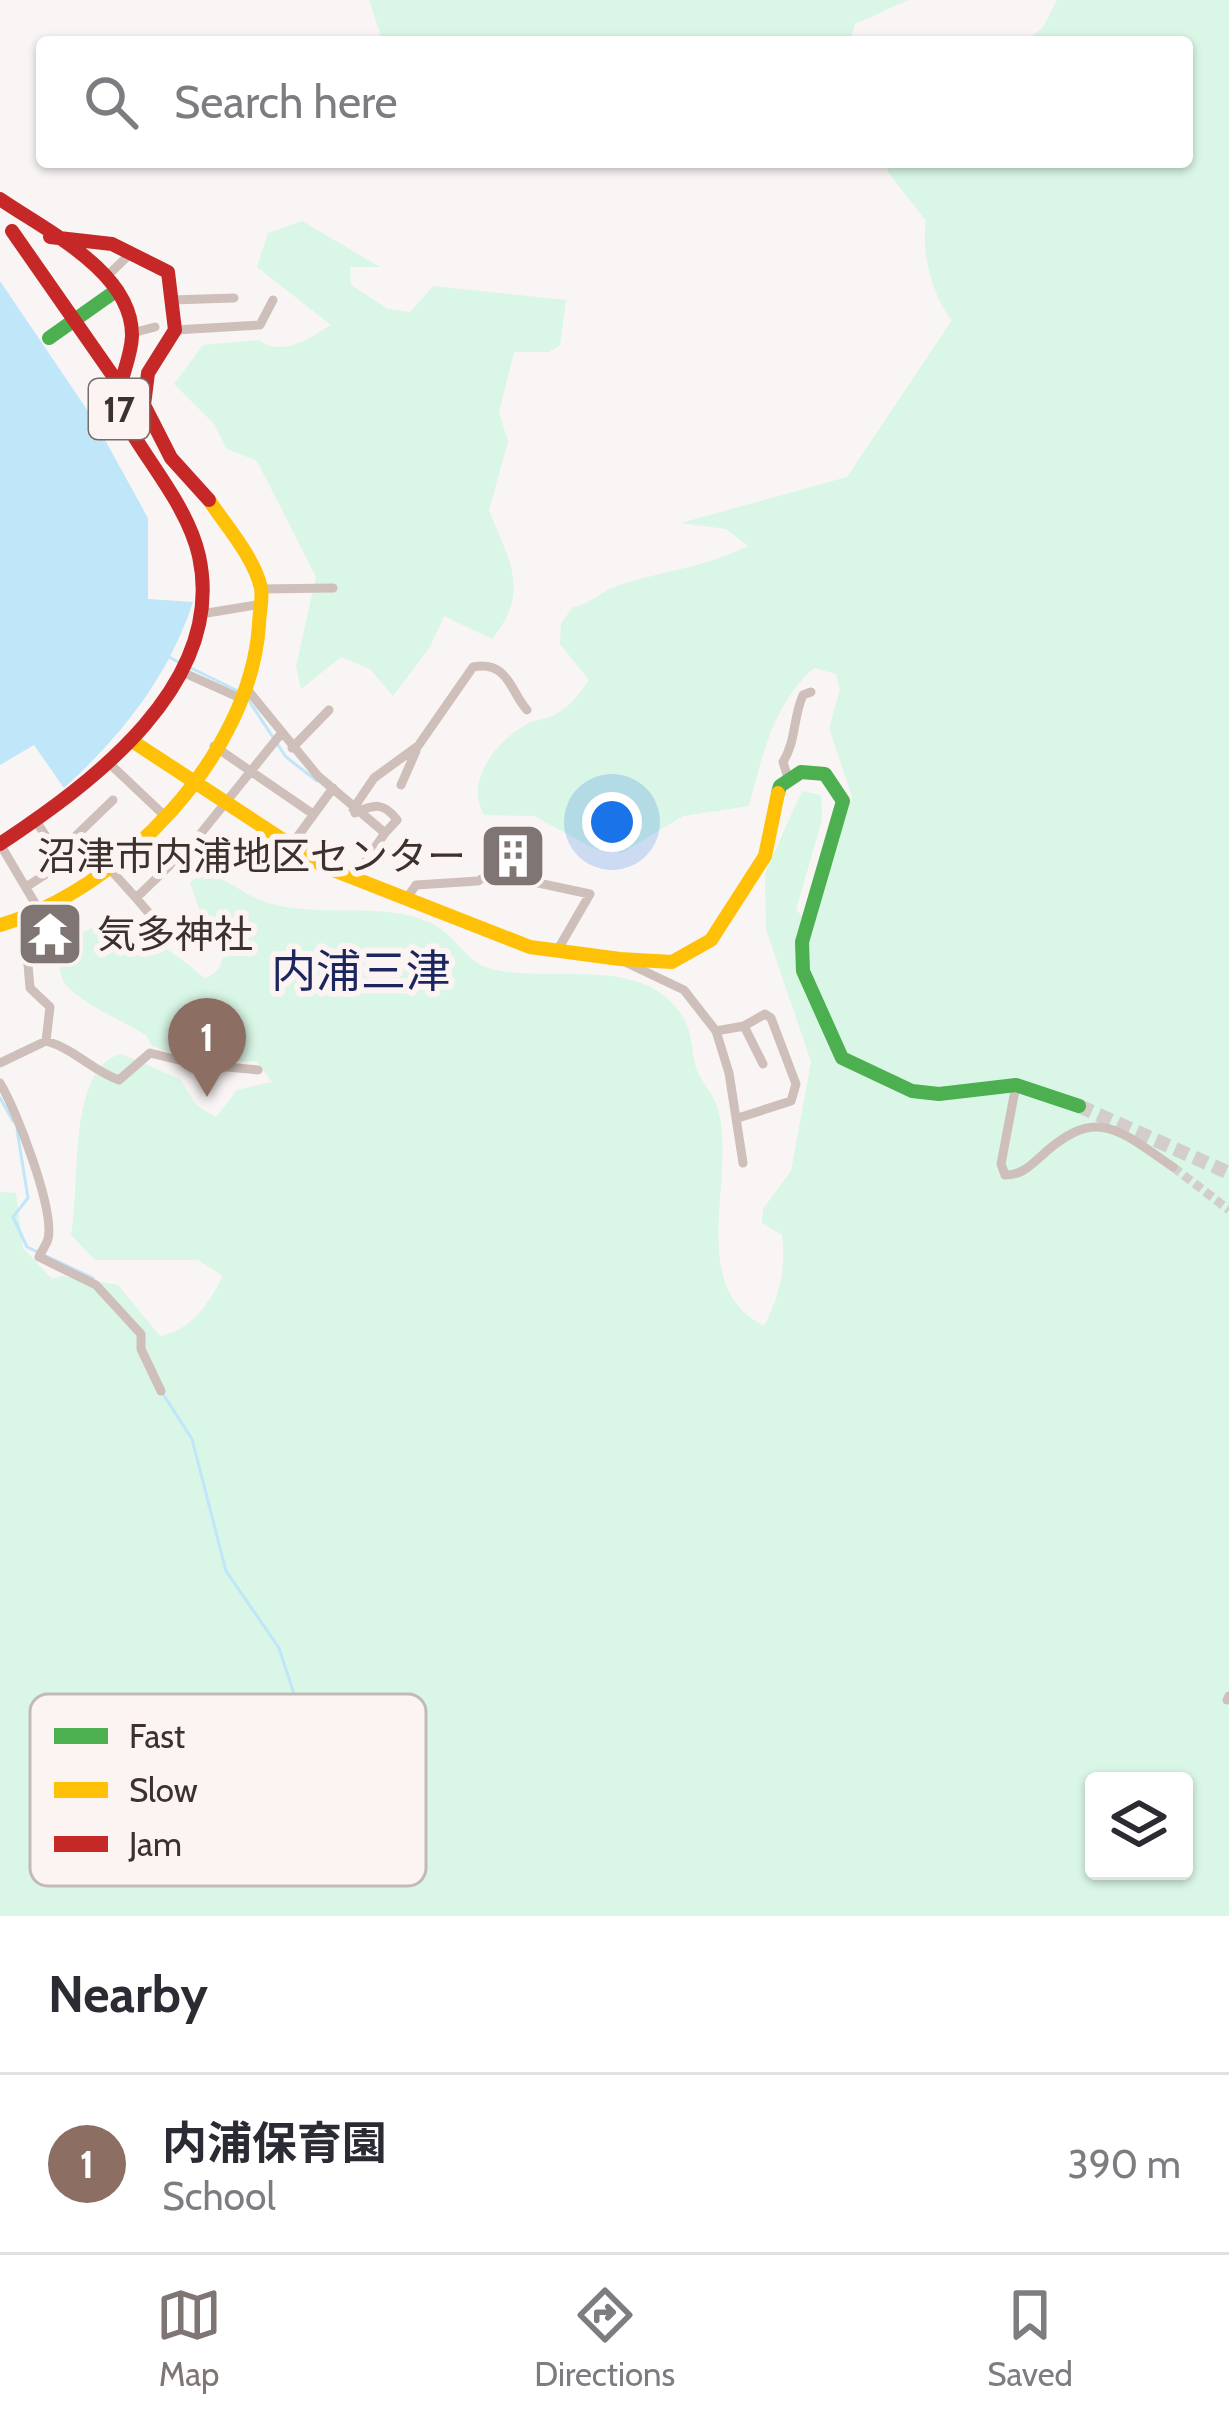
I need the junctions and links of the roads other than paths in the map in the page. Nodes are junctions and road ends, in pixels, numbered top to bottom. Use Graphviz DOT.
graph roads {
  1 [pos="0,199"];
  2 [pos="12,231"];
  3 [pos="50,237"];
  4 [pos="131,253"];
  5 [pos="105,278"];
  6 [pos="117,290"];
  7 [pos="234,298"];
  8 [pos="171,300"];
  9 [pos="273,300"];
  10 [pos="73,321"];
  11 [pos="155,327"];
  12 [pos="175,330"];
  13 [pos="132,333"];
  14 [pos="49,338"];
  15 [pos="118,383"];
  16 [pos="333,588"];
  17 [pos="261,597"];
  18 [pos="201,614"];
  19 [pos="181,664"];
  20 [pos="812,692"];
  21 [pos="243,693"];
  22 [pos="328,710"];
  23 [pos="527,710"];
  24 [pos="280,735"];
  25 [pos="132,741"];
  26 [pos="213,746"];
  27 [pos="418,746"];
  28 [pos="292,748"];
  29 [pos="111,765"];
  30 [pos="250,769"];
  31 [pos="788,778"];
  32 [pos="194,785"];
  33 [pos="401,785"];
  34 [pos="333,788"];
  35 [pos="113,800"];
  36 [pos="225,806"];
  37 [pos="354,811"];
  38 [pos="313,814"];
  39 [pos="167,818"];
  40 [pos="36,821"];
  41 [pos="385,833"];
  42 [pos="0,844"];
  43 [pos="289,848"];
  44 [pos="57,854"];
  45 [pos="110,868"];
  46 [pos="354,878"];
  47 [pos="26,887"];
  48 [pos="136,898"];
  49 [pos="406,898"];
  50 [pos="39,910"];
  51 [pos="24,918"];
  52 [pos="155,920"];
  53 [pos="0,925"];
  54 [pos="557,951"];
  55 [pos="620,959"];
  56 [pos="744,1026"];
  57 [pos="716,1031"];
  58 [pos="46,1041"];
  59 [pos="0,1063"];
  60 [pos="763,1064"];
  61 [pos="258,1070"];
  62 [pos="0,1084"];
  63 [pos="1016,1084"];
  64 [pos="1079,1106"];
  65 [pos="738,1118"];
  66 [pos="743,1163"];
  67 [pos="1173,1167"];
  68 [pos="160,1391"];
  1 -- 3 [label="main road, 17"];
  2 -- 10 [label="main road"];
  3 -- 4 [label="main road"];
  3 -- 5 [label="main road, 17"];
  4 -- 5 [label="street"];
  4 -- 8 [label="main road"];
  5 -- 6 [label="main road, 17"];
  6 -- 10 [label="main road"];
  6 -- 13 [label="main road, 17"];
  7 -- 8 [label="street"];
  8 -- 12 [label="main road"];
  9 -- 12 [label="street"];
  10 -- 14 [label="main road"];
  10 -- 15 [label="main road"];
  11 -- 13 [label="street"];
  12 -- 17 [label="main road"];
  13 -- 15 [label="main road, 17"];
  15 -- 18 [label="main road, 17"];
  16 -- 17 [label="street"];
  17 -- 18 [label="street"];
  17 -- 21 [label="main road"];
  18 -- 19 [label="main road, 17"];
  19 -- 21 [label="street"];
  19 -- 25 [label="main road, 17"];
  20 -- 31 [label="street"];
  21 -- 24 [label="street"];
  21 -- 26 [label="main road"];
  22 -- 28 [label="street"];
  23 -- 27 [label="street"];
  24 -- 28 [label="street"];
  24 -- 30 [label="street"];
  25 -- 29 [label="main road, 17"];
  25 -- 32 [label="main road"];
  26 -- 30 [label="street"];
  26 -- 32 [label="main road"];
  27 -- 33 [label="street"];
  27 -- 37 [label="street"];
  28 -- 34 [label="street"];
  29 -- 39 [label="street"];
  29 -- 40 [label="main road, 17"];
  30 -- 36 [label="street"];
  30 -- 38 [label="street"];
  31 -- 55 [label="main road"];
  31 -- 63 [label="main road"];
  32 -- 36 [label="main road"];
  32 -- 39 [label="main road"];
  34 -- 37 [label="street"];
  34 -- 38 [label="street"];
  35 -- 44 [label="street"];
  36 -- 43 [label="main road"];
  36 -- 48 [label="street"];
  37 -- 41 [label="street"];
  37 -- 41 [label="street"];
  38 -- 43 [label="street"];
  39 -- 45 [label="main road"];
  40 -- 42 [label="main road, 17"];
  40 -- 44 [label="street"];
  41 -- 46 [label="street"];
  42 -- 47 [label="street"];
  43 -- 46 [label="main road"];
  44 -- 47 [label="street"];
  45 -- 48 [label="street"];
  45 -- 50 [label="main road"];
  46 -- 49 [label="main road"];
  47 -- 50 [label="street"];
  48 -- 52 [label="street"];
  49 -- 54 [label="main road"];
  49 -- 54 [label="street"];
  50 -- 51 [label="main road"];
  51 -- 53 [label="main road"];
  51 -- 58 [label="street"];
  54 -- 55 [label="main road"];
  55 -- 57 [label="street"];
  56 -- 57 [label="street"];
  56 -- 60 [label="street"];
  56 -- 65 [label="street"];
  57 -- 65 [label="street"];
  58 -- 59 [label="street"];
  58 -- 61 [label="street"];
  62 -- 68 [label="street"];
  63 -- 64 [label="main road"];
  63 -- 67 [label="street"];
  65 -- 66 [label="street"];
}
